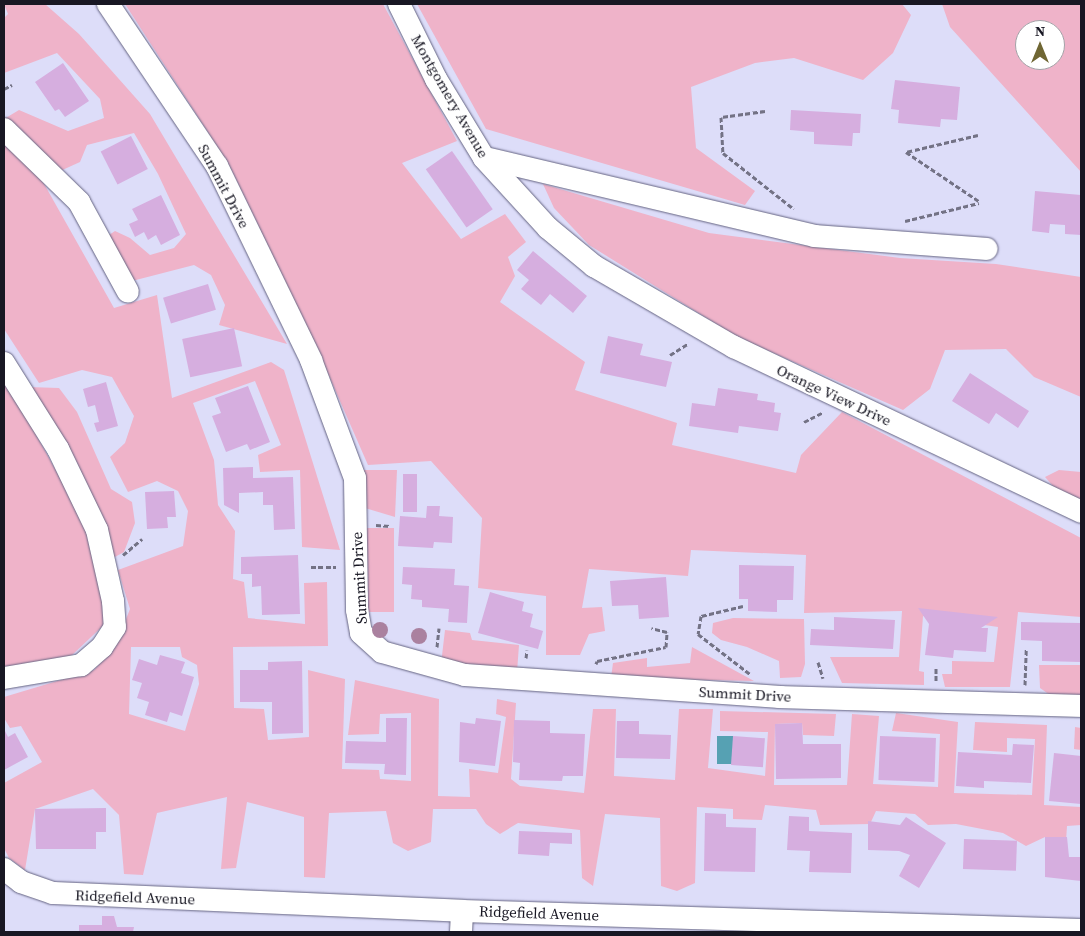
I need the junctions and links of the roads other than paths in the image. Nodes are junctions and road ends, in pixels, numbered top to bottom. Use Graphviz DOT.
graph roads {
  1 [pos="108,4"];
  2 [pos="399,4"];
  3 [pos="4,129"];
  4 [pos="484,158"];
  5 [pos="987,249"];
  6 [pos="594,266"];
  7 [pos="128,292"];
  8 [pos="4,362"];
  9 [pos="1081,512"];
  10 [pos="4,678"];
  11 [pos="1081,706"];
  12 [pos="4,869"];
  13 [pos="462,921"];
  14 [pos="1081,930"];
  1 -- 11 [label="street, Summit Drive"];
  2 -- 4 [label="street, Montgomery Avenue"];
  3 -- 7 [label="street"];
  4 -- 5 [label="street"];
  4 -- 6 [label="street, Montgomery Avenue"];
  6 -- 9 [label="street, Orange View Drive"];
  8 -- 10 [label="street"];
  12 -- 13 [label="street, Ridgefield Avenue"];
  13 -- 14 [label="street, Ridgefield Avenue"];
}
